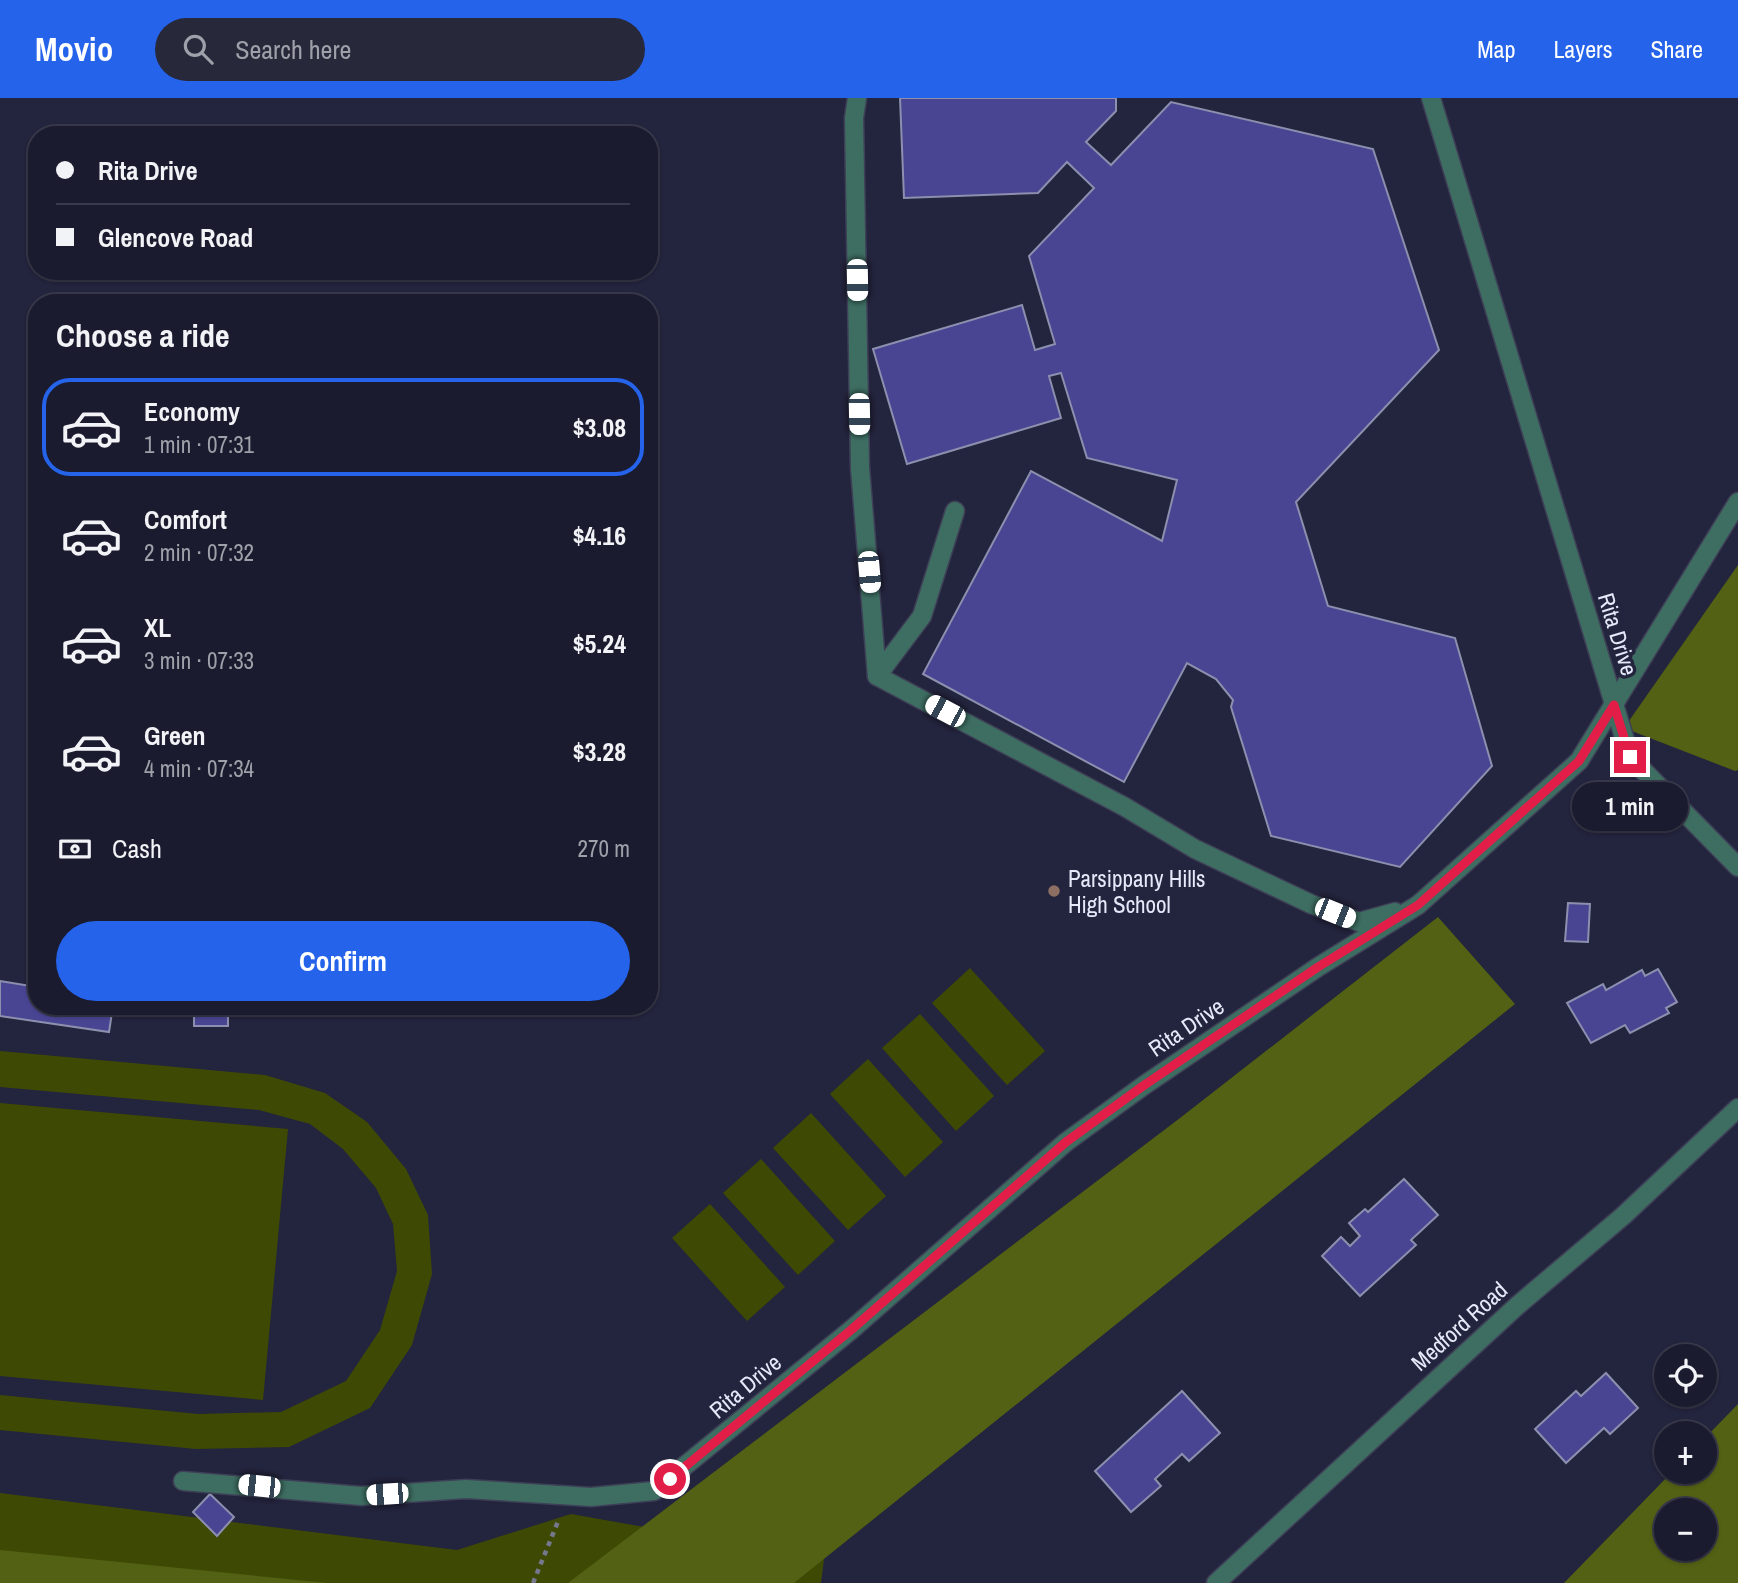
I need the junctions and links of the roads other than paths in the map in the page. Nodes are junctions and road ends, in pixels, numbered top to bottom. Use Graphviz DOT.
graph roads {
  1 [pos="857,98"];
  2 [pos="1430,98"];
  3 [pos="1738,502"];
  4 [pos="955,511"];
  5 [pos="877,676"];
  6 [pos="1614,705"];
  7 [pos="1738,867"];
  8 [pos="1418,905"];
  9 [pos="1738,1108"];
  10 [pos="183,1481"];
  11 [pos="1216,1583"];
  1 -- 5 [label="street"];
  2 -- 6 [label="street, Rita Drive"];
  3 -- 6 [label="street"];
  4 -- 5 [label="street"];
  5 -- 8 [label="street"];
  6 -- 7 [label="street"];
  6 -- 8 [label="street, Rita Drive"];
  8 -- 10 [label="street, Rita Drive"];
  9 -- 11 [label="street, Medford Road"];
}
